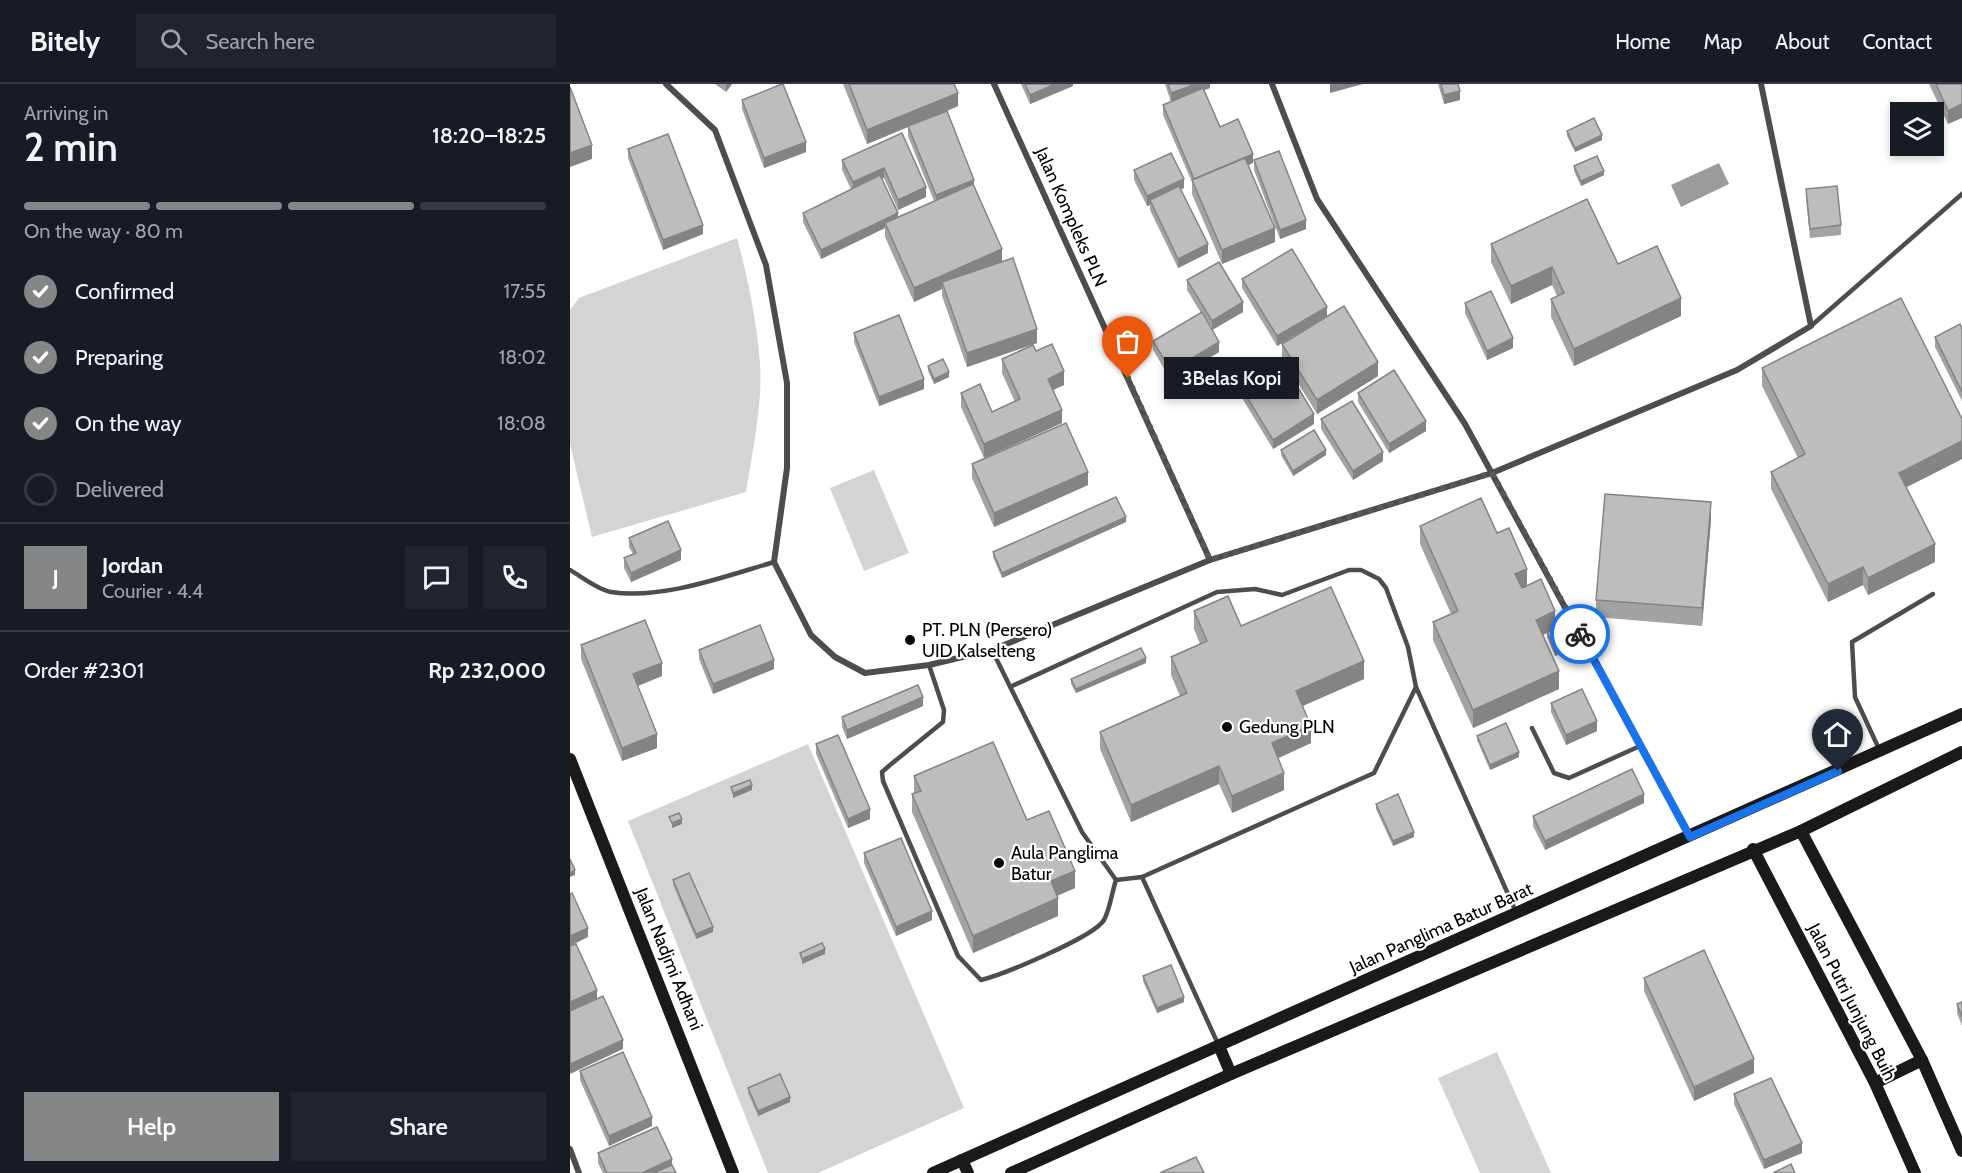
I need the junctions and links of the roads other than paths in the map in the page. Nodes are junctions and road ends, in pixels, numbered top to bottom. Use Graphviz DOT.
graph roads {
  1 [pos="666,84"];
  2 [pos="994,84"];
  3 [pos="1272,84"];
  4 [pos="1761,84"];
  5 [pos="1962,194"];
  6 [pos="1811,326"];
  7 [pos="1492,473"];
  8 [pos="1210,560"];
  9 [pos="774,562"];
  10 [pos="570,570"];
  11 [pos="1933,594"];
  12 [pos="992,650"];
  13 [pos="929,665"];
  14 [pos="1010,687"];
  15 [pos="1416,687"];
  16 [pos="1962,714"];
  17 [pos="1532,728"];
  18 [pos="1640,746"];
  19 [pos="1881,752"];
  20 [pos="1962,752"];
  21 [pos="570,759"];
  22 [pos="1802,831"];
  23 [pos="1690,837"];
  24 [pos="1753,849"];
  25 [pos="1142,877"];
  26 [pos="1116,880"];
  27 [pos="1516,914"];
  28 [pos="1219,1046"];
  29 [pos="1922,1060"];
  30 [pos="1231,1074"];
  31 [pos="1875,1083"];
  32 [pos="570,1149"];
  33 [pos="1962,1151"];
  34 [pos="963,1160"];
  35 [pos="579,1173"];
  36 [pos="733,1173"];
  37 [pos="933,1173"];
  38 [pos="968,1173"];
  39 [pos="1011,1173"];
  40 [pos="1915,1173"];
  1 -- 9 [label="street"];
  2 -- 8 [label="street, Jalan Kompleks PLN"];
  3 -- 7 [label="street"];
  4 -- 6 [label="street"];
  5 -- 6 [label="lane"];
  6 -- 7 [label="street"];
  7 -- 8 [label="street"];
  7 -- 18 [label="street"];
  8 -- 12 [label="street"];
  9 -- 10 [label="lane"];
  9 -- 13 [label="street"];
  11 -- 19 [label="lane"];
  12 -- 13 [label="street"];
  12 -- 14 [label="lane"];
  13 -- 26 [label="lane"];
  14 -- 15 [label="lane"];
  14 -- 26 [label="lane"];
  15 -- 25 [label="lane"];
  15 -- 27 [label="lane"];
  16 -- 19 [label="main road, Jalan Panglima Batur Barat"];
  17 -- 18 [label="lane"];
  18 -- 23 [label="street"];
  19 -- 23 [label="main road, Jalan Panglima Batur Barat"];
  20 -- 22 [label="main road"];
  21 -- 36 [label="main road, Jalan Nadjmi Adhani"];
  22 -- 24 [label="main road"];
  22 -- 29 [label="main road, Jalan Putri Junjung Buih"];
  23 -- 27 [label="main road, Jalan Panglima Batur Barat"];
  24 -- 30 [label="main road"];
  24 -- 31 [label="main road, Jalan Putri Junjung Buih"];
  25 -- 26 [label="lane"];
  25 -- 28 [label="lane"];
  27 -- 28 [label="main road, Jalan Panglima Batur Barat"];
  28 -- 30 [label="main road"];
  28 -- 34 [label="main road, Jalan Panglima Batur Barat"];
  29 -- 31 [label="main road"];
  29 -- 33 [label="main road, Jalan Putri Junjung Buih"];
  30 -- 39 [label="main road"];
  31 -- 40 [label="main road, Jalan Putri Junjung Buih"];
  32 -- 35 [label="street"];
  34 -- 37 [label="main road, Jalan Panglima Batur Barat"];
  34 -- 38 [label="main road"];
}
